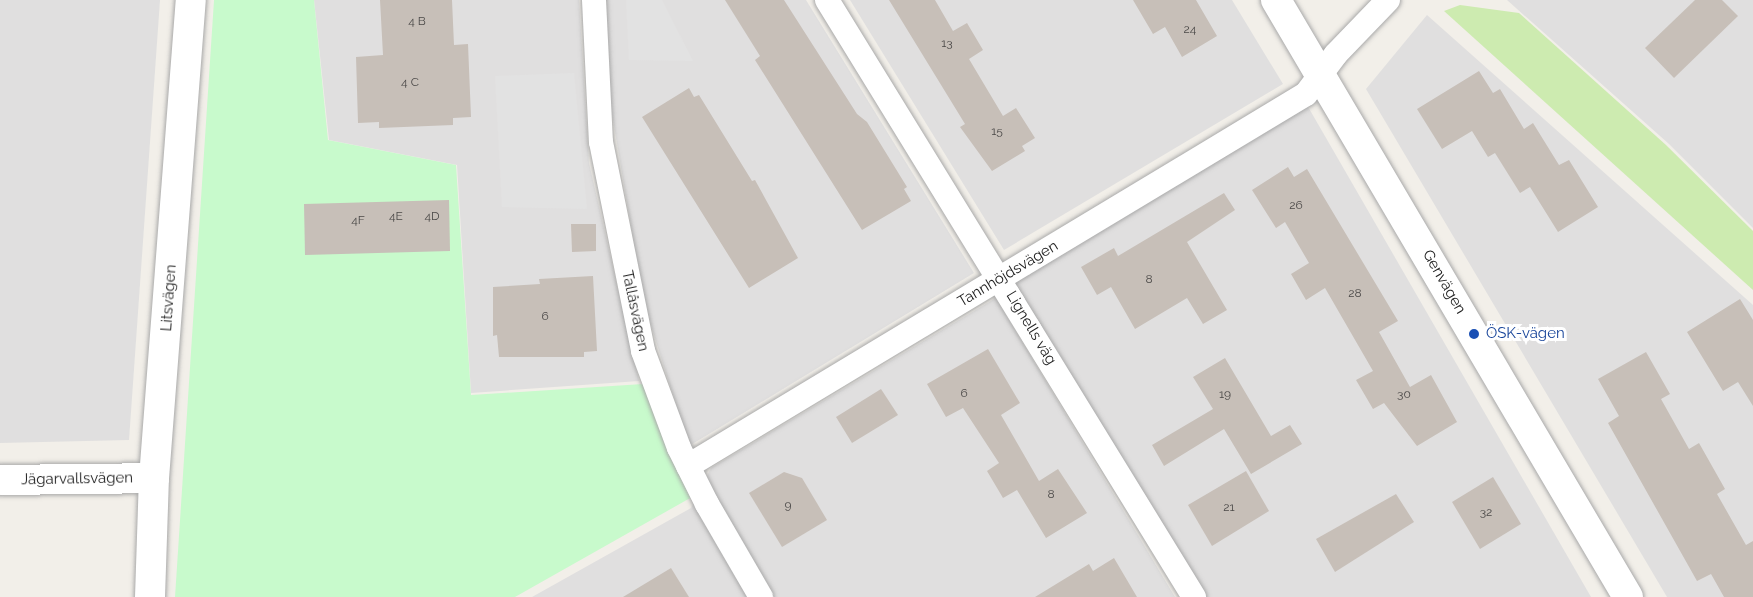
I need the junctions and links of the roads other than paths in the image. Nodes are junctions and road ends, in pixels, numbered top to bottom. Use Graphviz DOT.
graph roads {
  1 [pos="191,0"];
  2 [pos="594,0"];
  3 [pos="827,0"];
  4 [pos="1276,0"];
  5 [pos="1388,0"];
  6 [pos="1323,76"];
  7 [pos="1001,278"];
  8 [pos="688,466"];
  9 [pos="154,478"];
  10 [pos="0,480"];
  11 [pos="150,597"];
  12 [pos="760,597"];
  13 [pos="1194,597"];
  14 [pos="1628,597"];
  1 -- 9 [label="street, Litsvägen"];
  2 -- 8 [label="street, Tallåsvägen"];
  3 -- 7 [label="street, Lignells väg"];
  4 -- 6 [label="street, Genvägen"];
  5 -- 6 [label="street"];
  6 -- 7 [label="street, Tannhöjdsvägen"];
  6 -- 14 [label="street, Genvägen"];
  7 -- 8 [label="street, Tannhöjdsvägen"];
  7 -- 13 [label="street, Lignells väg"];
  8 -- 12 [label="street, Tallåsvägen"];
  9 -- 10 [label="street, Jägarvallsvägen"];
  9 -- 11 [label="street, Litsvägen"];
}
